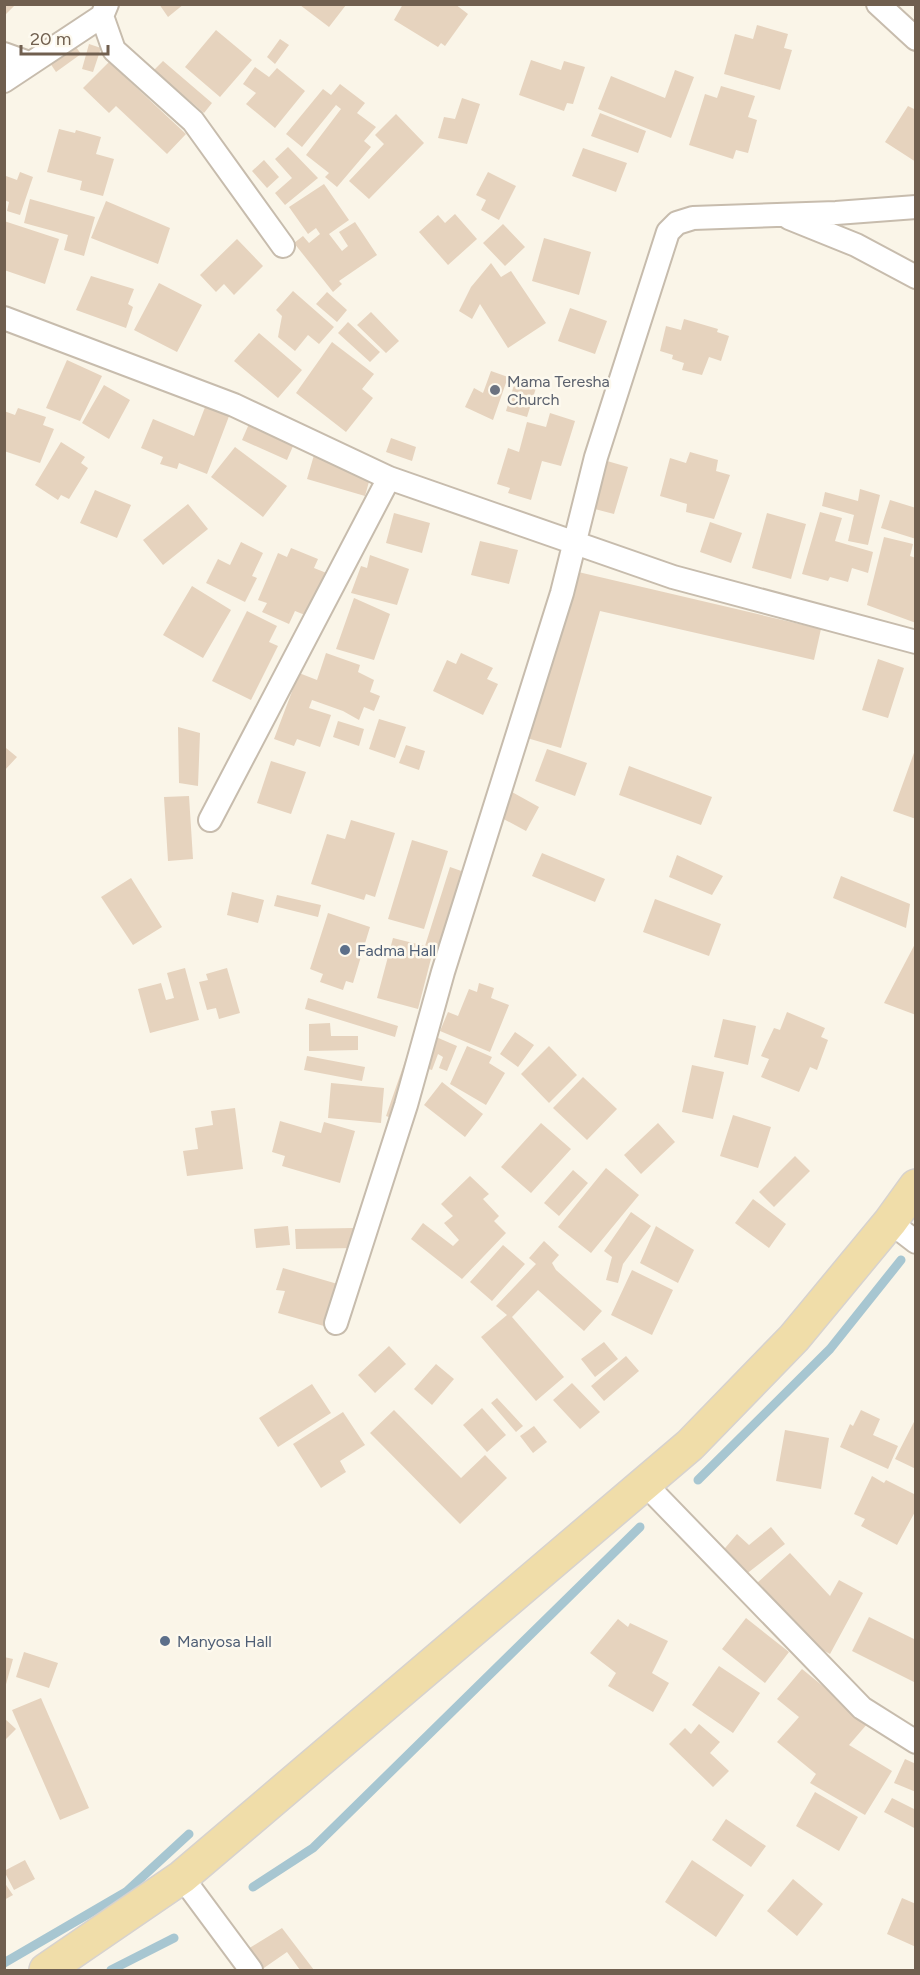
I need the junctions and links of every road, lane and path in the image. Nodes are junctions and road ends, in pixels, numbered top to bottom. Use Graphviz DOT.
graph roads {
  1 [pos="878,4"];
  2 [pos="104,10"];
  3 [pos="915,39"];
  4 [pos="4,54"];
  5 [pos="29,63"];
  6 [pos="4,81"];
  7 [pos="915,207"];
  8 [pos="781,215"];
  9 [pos="283,246"];
  10 [pos="915,277"];
  11 [pos="4,318"];
  12 [pos="389,478"];
  13 [pos="574,543"];
  14 [pos="915,642"];
  15 [pos="210,820"];
  16 [pos="915,1186"];
  17 [pos="903,1232"];
  18 [pos="336,1323"];
  19 [pos="645,1484"];
  20 [pos="915,1742"];
  21 [pos="182,1877"];
  22 [pos="46,1971"];
  23 [pos="250,1971"];
  1 -- 3 [label="street"];
  2 -- 5 [label="street"];
  2 -- 9 [label="street"];
  4 -- 5 [label="street"];
  5 -- 6 [label="street"];
  7 -- 8 [label="street"];
  8 -- 10 [label="street"];
  8 -- 13 [label="street"];
  11 -- 12 [label="street"];
  12 -- 13 [label="street"];
  12 -- 15 [label="street"];
  13 -- 14 [label="street"];
  13 -- 18 [label="street"];
  16 -- 17 [label="main road"];
  17 -- 19 [label="main road"];
  19 -- 20 [label="street"];
  19 -- 21 [label="main road"];
  21 -- 22 [label="main road"];
  21 -- 23 [label="street"];
}
